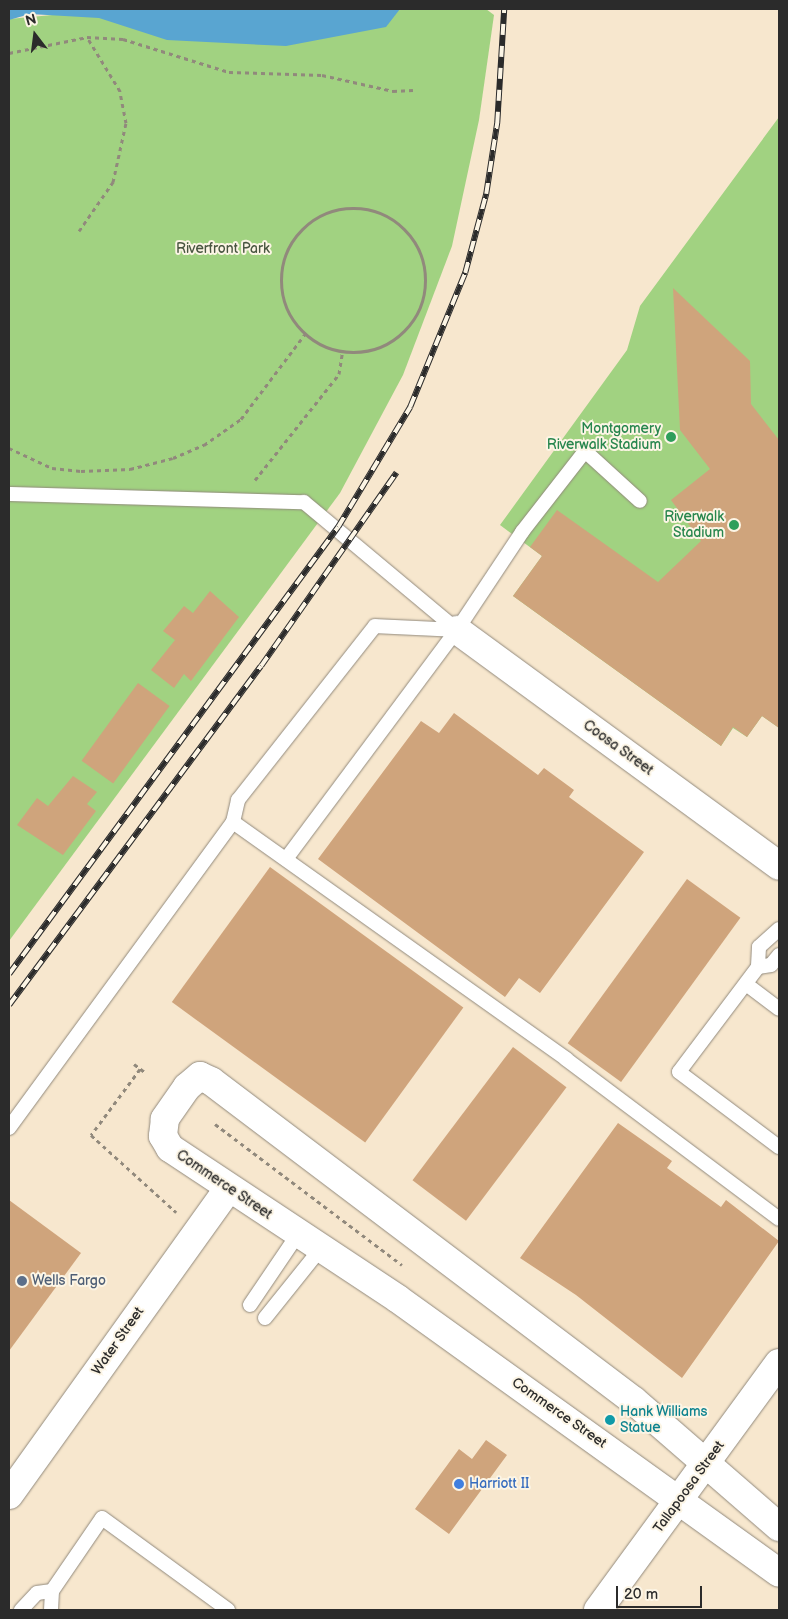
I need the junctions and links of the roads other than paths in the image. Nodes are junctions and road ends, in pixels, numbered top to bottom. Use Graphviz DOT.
graph roads {
  1 [pos="9,494"];
  2 [pos="640,501"];
  3 [pos="457,630"];
  4 [pos="234,822"];
  5 [pos="286,859"];
  6 [pos="779,866"];
  7 [pos="779,929"];
  8 [pos="779,955"];
  9 [pos="758,967"];
  10 [pos="746,984"];
  11 [pos="779,1009"];
  12 [pos="9,1128"];
  13 [pos="779,1147"];
  14 [pos="228,1188"];
  15 [pos="779,1219"];
  16 [pos="298,1234"];
  17 [pos="321,1248"];
  18 [pos="250,1305"];
  19 [pos="266,1318"];
  20 [pos="779,1363"];
  21 [pos="705,1465"];
  22 [pos="9,1495"];
  23 [pos="680,1500"];
  24 [pos="779,1527"];
  25 [pos="779,1573"];
  26 [pos="52,1591"];
  27 [pos="21,1610"];
  28 [pos="51,1610"];
  29 [pos="228,1610"];
  30 [pos="598,1610"];
  1 -- 3 [label="lane"];
  2 -- 3 [label="lane"];
  3 -- 4 [label="lane"];
  3 -- 5 [label="lane"];
  3 -- 6 [label="street, Coosa Street"];
  4 -- 5 [label="lane"];
  4 -- 12 [label="lane"];
  5 -- 15 [label="lane"];
  7 -- 9 [label="lane"];
  8 -- 9 [label="lane"];
  9 -- 10 [label="lane"];
  10 -- 11 [label="lane"];
  10 -- 13 [label="lane"];
  14 -- 16 [label="street, Commerce Street"];
  14 -- 21 [label="street, Commerce Street"];
  14 -- 22 [label="street, Water Street"];
  16 -- 17 [label="street, Commerce Street"];
  16 -- 18 [label="lane"];
  17 -- 19 [label="lane"];
  17 -- 23 [label="street, Commerce Street"];
  20 -- 21 [label="street, Tallapoosa Street"];
  21 -- 23 [label="street, Tallapoosa Street"];
  21 -- 24 [label="street, Commerce Street"];
  23 -- 25 [label="street, Commerce Street"];
  23 -- 30 [label="street, Tallapoosa Street"];
  26 -- 27 [label="lane"];
  26 -- 28 [label="lane"];
  26 -- 29 [label="lane"];
}
